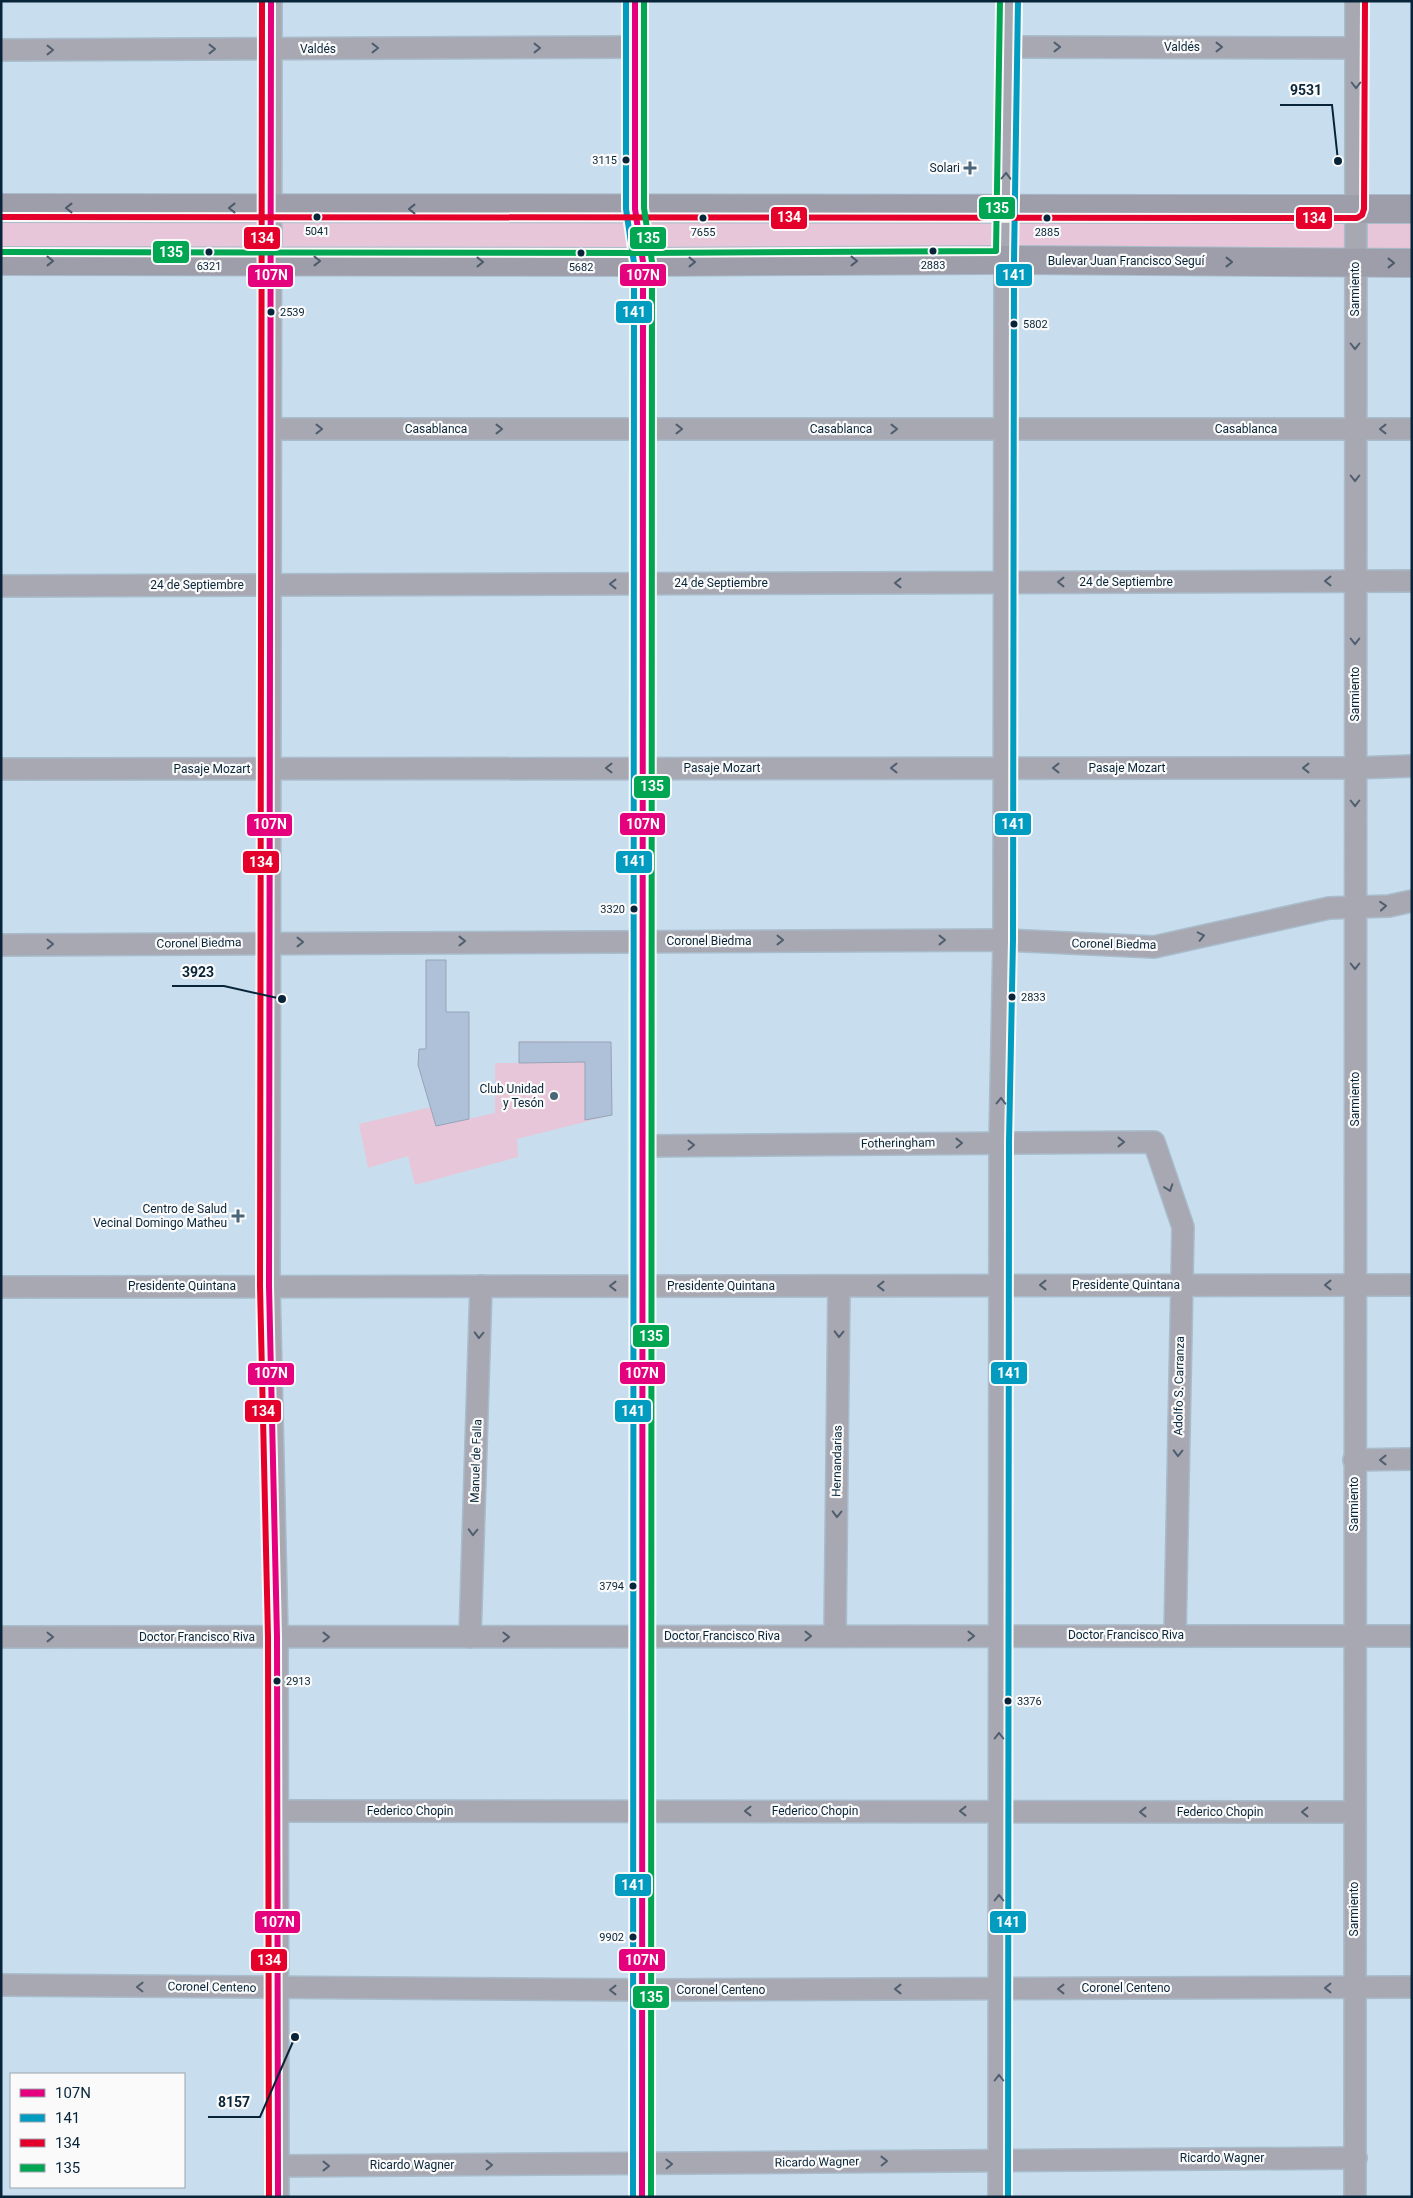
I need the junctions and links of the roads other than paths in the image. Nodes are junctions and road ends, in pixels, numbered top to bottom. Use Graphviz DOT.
graph roads {
  1 [pos="271,1"];
  2 [pos="635,1"];
  3 [pos="1009,1"];
  4 [pos="1356,1"];
  5 [pos="1008,47"];
  6 [pos="635,48"];
  7 [pos="1356,48"];
  8 [pos="271,49"];
  9 [pos="1,50"];
  10 [pos="1,208"];
  11 [pos="271,208"];
  12 [pos="636,209"];
  13 [pos="1006,209"];
  14 [pos="1355,210"];
  15 [pos="1412,210"];
  16 [pos="1005,260"];
  17 [pos="1,261"];
  18 [pos="271,261"];
  19 [pos="643,262"];
  20 [pos="1355,263"];
  21 [pos="1412,263"];
  22 [pos="270,429"];
  23 [pos="643,429"];
  24 [pos="1004,429"];
  25 [pos="1355,429"];
  26 [pos="1412,429"];
  27 [pos="1355,581"];
  28 [pos="1412,581"];
  29 [pos="1004,582"];
  30 [pos="643,584"];
  31 [pos="270,585"];
  32 [pos="1,586"];
  33 [pos="1412,766"];
  34 [pos="643,768"];
  35 [pos="1003,768"];
  36 [pos="1355,768"];
  37 [pos="1,769"];
  38 [pos="270,769"];
  39 [pos="1412,901"];
  40 [pos="1355,908"];
  41 [pos="1004,940"];
  42 [pos="644,941"];
  43 [pos="269,942"];
  44 [pos="1,945"];
  45 [pos="1000,1142"];
  46 [pos="1154,1142"];
  47 [pos="642,1146"];
  48 [pos="1001,1285"];
  49 [pos="1180,1285"];
  50 [pos="1354,1285"];
  51 [pos="1412,1285"];
  52 [pos="268,1286"];
  53 [pos="481,1286"];
  54 [pos="642,1286"];
  55 [pos="839,1286"];
  56 [pos="1,1287"];
  57 [pos="1354,1460"];
  58 [pos="1412,1460"];
  59 [pos="1175,1635"];
  60 [pos="642,1636"];
  61 [pos="835,1636"];
  62 [pos="1000,1636"];
  63 [pos="1354,1636"];
  64 [pos="1412,1636"];
  65 [pos="1,1637"];
  66 [pos="277,1637"];
  67 [pos="470,1637"];
  68 [pos="276,1811"];
  69 [pos="642,1811"];
  70 [pos="999,1812"];
  71 [pos="1354,1812"];
  72 [pos="1,1985"];
  73 [pos="1412,1987"];
  74 [pos="276,1988"];
  75 [pos="1354,1988"];
  76 [pos="998,1989"];
  77 [pos="642,1990"];
  78 [pos="1356,2158"];
  79 [pos="1000,2159"];
  80 [pos="642,2164"];
  81 [pos="278,2166"];
  82 [pos="278,2197"];
  83 [pos="642,2197"];
  84 [pos="999,2197"];
  85 [pos="1355,2197"];
  1 -- 8 [label="street"];
  2 -- 6 [label="street"];
  3 -- 5 [label="street"];
  4 -- 7 [label="street, Sarmiento"];
  5 -- 7 [label="street, Valdés, one-way"];
  13 -- 5 [label="street, one-way"];
  8 -- 6 [label="street, Valdés, one-way"];
  6 -- 12 [label="street"];
  7 -- 14 [label="street, Sarmiento, one-way"];
  9 -- 8 [label="street, Valdés, one-way"];
  8 -- 11 [label="street"];
  11 -- 10 [label="main road, one-way"];
  12 -- 11 [label="main road, one-way"];
  11 -- 18 [label="street"];
  12 -- 13 [label="main road"];
  12 -- 19 [label="street"];
  13 -- 14 [label="main road"];
  13 -- 16 [label="street"];
  14 -- 15 [label="main road"];
  14 -- 20 [label="street, Sarmiento"];
  19 -- 16 [label="main road, Bulevar Juan Francisco Seguí, one-way"];
  16 -- 20 [label="main road, Bulevar Juan Francisco Seguí, one-way"];
  16 -- 24 [label="street"];
  17 -- 18 [label="main road, Bulevar Juan Francisco Seguí, one-way"];
  18 -- 19 [label="main road, Bulevar Juan Francisco Seguí, one-way"];
  18 -- 22 [label="street"];
  19 -- 23 [label="street"];
  20 -- 21 [label="main road, Bulevar Juan Francisco Seguí, one-way"];
  20 -- 25 [label="street, Sarmiento, one-way"];
  22 -- 23 [label="street, Casablanca, one-way"];
  22 -- 31 [label="street"];
  23 -- 24 [label="street, Casablanca, one-way"];
  23 -- 30 [label="street"];
  24 -- 25 [label="street, Casablanca"];
  24 -- 29 [label="street"];
  26 -- 25 [label="street, Casablanca, one-way"];
  25 -- 27 [label="street, Sarmiento, one-way"];
  27 -- 28 [label="street, 24 de Septiembre"];
  27 -- 29 [label="street, 24 de Septiembre, one-way"];
  27 -- 36 [label="street, Sarmiento, one-way"];
  29 -- 30 [label="street, 24 de Septiembre, one-way"];
  29 -- 35 [label="street"];
  30 -- 31 [label="street, 24 de Septiembre, one-way"];
  30 -- 34 [label="street"];
  31 -- 32 [label="street, 24 de Septiembre"];
  31 -- 38 [label="street"];
  33 -- 36 [label="street, Pasaje Mozart"];
  35 -- 34 [label="street, Pasaje Mozart, one-way"];
  34 -- 38 [label="street, Pasaje Mozart, one-way"];
  34 -- 42 [label="street"];
  36 -- 35 [label="street, Pasaje Mozart, one-way"];
  35 -- 41 [label="street"];
  36 -- 40 [label="street, Sarmiento, one-way"];
  37 -- 38 [label="street, Pasaje Mozart"];
  38 -- 43 [label="street"];
  40 -- 39 [label="street, Coronel Biedma, one-way"];
  41 -- 40 [label="street, Coronel Biedma, one-way"];
  40 -- 50 [label="street, Sarmiento, one-way"];
  42 -- 41 [label="street, Coronel Biedma, one-way"];
  45 -- 41 [label="street, one-way"];
  43 -- 42 [label="street, Coronel Biedma, one-way"];
  42 -- 47 [label="street"];
  44 -- 43 [label="street, Coronel Biedma, one-way"];
  43 -- 52 [label="street"];
  45 -- 46 [label="street, Fotheringham, one-way"];
  47 -- 45 [label="street, Fotheringham, one-way"];
  45 -- 48 [label="street"];
  46 -- 49 [label="street, Adolfo S. Carranza, one-way"];
  47 -- 54 [label="street"];
  49 -- 48 [label="street, Presidente Quintana, one-way"];
  48 -- 55 [label="street, Presidente Quintana, one-way"];
  48 -- 62 [label="street"];
  50 -- 49 [label="street, Presidente Quintana, one-way"];
  49 -- 59 [label="street, Adolfo S. Carranza, one-way"];
  50 -- 51 [label="street, Presidente Quintana"];
  50 -- 57 [label="street, Sarmiento"];
  52 -- 53 [label="street, Presidente Quintana"];
  52 -- 56 [label="street, Presidente Quintana"];
  52 -- 66 [label="street"];
  54 -- 53 [label="street, Presidente Quintana, one-way"];
  53 -- 67 [label="street, Manuel de Falla, one-way"];
  54 -- 55 [label="street, Presidente Quintana"];
  54 -- 60 [label="street"];
  55 -- 61 [label="street, Hernandarias, one-way"];
  58 -- 57 [label="street, one-way"];
  57 -- 63 [label="street, Sarmiento"];
  59 -- 62 [label="street, Doctor Francisco Riva"];
  59 -- 63 [label="street, Doctor Francisco Riva"];
  60 -- 61 [label="street, Doctor Francisco Riva, one-way"];
  67 -- 60 [label="street, Doctor Francisco Riva, one-way"];
  60 -- 69 [label="street"];
  61 -- 62 [label="street, Doctor Francisco Riva, one-way"];
  70 -- 62 [label="street, one-way"];
  63 -- 64 [label="street, Doctor Francisco Riva"];
  63 -- 71 [label="street, Sarmiento"];
  65 -- 66 [label="street, Doctor Francisco Riva, one-way"];
  66 -- 67 [label="street, Doctor Francisco Riva, one-way"];
  66 -- 68 [label="street"];
  68 -- 69 [label="street, Federico Chopin"];
  68 -- 74 [label="street"];
  70 -- 69 [label="street, Federico Chopin, one-way"];
  69 -- 77 [label="street"];
  71 -- 70 [label="street, Federico Chopin, one-way"];
  76 -- 70 [label="street, one-way"];
  71 -- 75 [label="street, Sarmiento"];
  74 -- 72 [label="street, Coronel Centeno, one-way"];
  73 -- 75 [label="street, Coronel Centeno"];
  77 -- 74 [label="street, Coronel Centeno, one-way"];
  74 -- 81 [label="street"];
  75 -- 76 [label="street, Coronel Centeno, one-way"];
  75 -- 78 [label="street, Sarmiento"];
  76 -- 77 [label="street, Coronel Centeno, one-way"];
  79 -- 76 [label="street, one-way"];
  77 -- 80 [label="street"];
  78 -- 79 [label="street, Ricardo Wagner"];
  78 -- 85 [label="street, Sarmiento"];
  80 -- 79 [label="street, Ricardo Wagner, one-way"];
  79 -- 84 [label="street"];
  81 -- 80 [label="street, Ricardo Wagner, one-way"];
  80 -- 83 [label="street"];
  81 -- 82 [label="street"];
}
